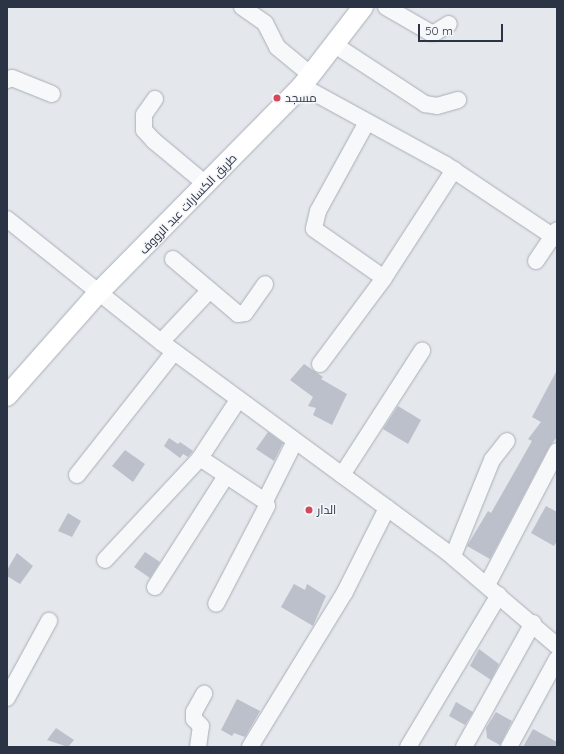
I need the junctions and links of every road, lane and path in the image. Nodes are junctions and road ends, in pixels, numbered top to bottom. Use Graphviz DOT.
graph roads {
  1 [pos="242,7"];
  2 [pos="363,7"];
  3 [pos="386,7"];
  4 [pos="449,24"];
  5 [pos="335,45"];
  6 [pos="7,80"];
  7 [pos="307,81"];
  8 [pos="52,94"];
  9 [pos="155,99"];
  10 [pos="458,100"];
  11 [pos="367,122"];
  12 [pos="454,170"];
  13 [pos="207,185"];
  14 [pos="7,219"];
  15 [pos="555,235"];
  16 [pos="173,259"];
  17 [pos="536,261"];
  18 [pos="384,278"];
  19 [pos="265,284"];
  20 [pos="210,290"];
  21 [pos="100,291"];
  22 [pos="161,342"];
  23 [pos="422,351"];
  24 [pos="174,352"];
  25 [pos="320,364"];
  26 [pos="7,396"];
  27 [pos="238,400"];
  28 [pos="295,441"];
  29 [pos="507,441"];
  30 [pos="557,451"];
  31 [pos="200,458"];
  32 [pos="77,475"];
  33 [pos="342,475"];
  34 [pos="226,476"];
  35 [pos="265,501"];
  36 [pos="387,508"];
  37 [pos="453,556"];
  38 [pos="105,560"];
  39 [pos="155,588"];
  40 [pos="493,590"];
  41 [pos="216,604"];
  42 [pos="49,621"];
  43 [pos="533,623"];
  44 [pos="557,646"];
  45 [pos="557,659"];
  46 [pos="204,694"];
  47 [pos="7,698"];
  48 [pos="198,747"];
  49 [pos="250,747"];
  50 [pos="408,747"];
  51 [pos="464,747"];
  52 [pos="509,747"];
  1 -- 7 [label="street"];
  2 -- 5 [label="main road, طريق الكسارات عبد الرووف"];
  3 -- 4 [label="street"];
  5 -- 7 [label="main road, طريق الكسارات عبد الرووف"];
  5 -- 10 [label="street"];
  6 -- 8 [label="street"];
  7 -- 11 [label="street"];
  7 -- 13 [label="main road, طريق الكسارات عبد الرووف"];
  9 -- 13 [label="street"];
  11 -- 12 [label="street"];
  11 -- 18 [label="street"];
  12 -- 15 [label="street"];
  12 -- 18 [label="street"];
  13 -- 21 [label="main road, طريق الكسارات عبد الرووف"];
  14 -- 21 [label="street"];
  15 -- 17 [label="street"];
  16 -- 20 [label="street"];
  18 -- 25 [label="street"];
  19 -- 20 [label="street"];
  20 -- 22 [label="street"];
  21 -- 22 [label="street"];
  21 -- 26 [label="main road, طريق الكسارات عبد الرووف"];
  22 -- 24 [label="street"];
  23 -- 33 [label="street"];
  24 -- 27 [label="street"];
  24 -- 32 [label="street"];
  27 -- 28 [label="street"];
  27 -- 31 [label="street"];
  28 -- 33 [label="street"];
  28 -- 35 [label="street"];
  29 -- 37 [label="street"];
  30 -- 40 [label="street"];
  31 -- 34 [label="street"];
  31 -- 38 [label="street"];
  33 -- 36 [label="street"];
  34 -- 35 [label="street"];
  34 -- 39 [label="street"];
  35 -- 41 [label="street"];
  36 -- 37 [label="street"];
  36 -- 49 [label="street"];
  37 -- 40 [label="street"];
  40 -- 43 [label="street"];
  40 -- 50 [label="street"];
  42 -- 47 [label="street"];
  43 -- 44 [label="street"];
  43 -- 51 [label="street"];
  45 -- 52 [label="street"];
  46 -- 48 [label="street"];
}
